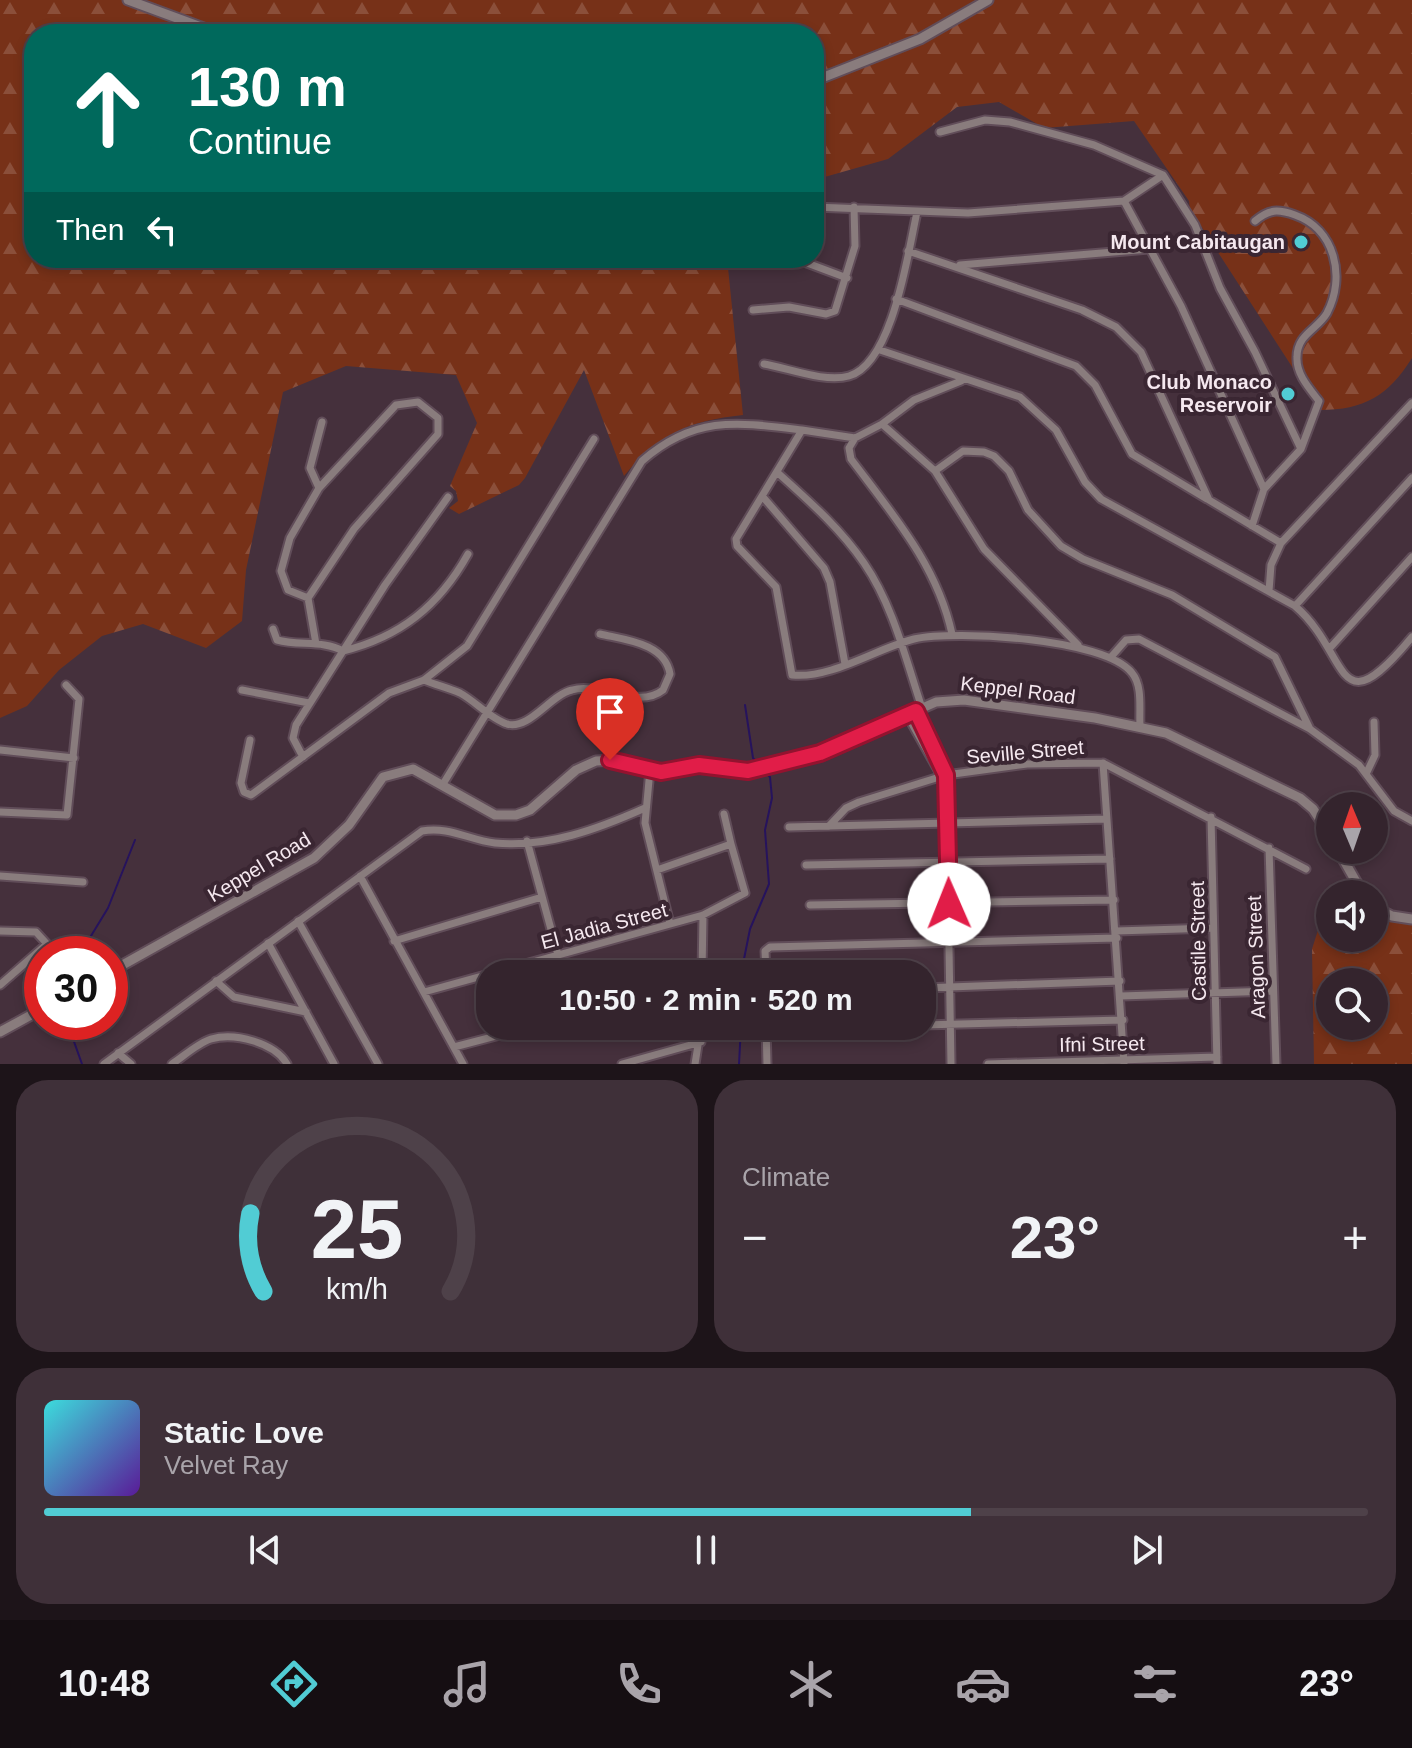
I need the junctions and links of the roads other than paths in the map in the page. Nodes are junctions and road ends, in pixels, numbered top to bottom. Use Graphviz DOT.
graph roads {
  1 [pos="128,0"];
  2 [pos="988,0"];
  3 [pos="193,24"];
  4 [pos="824,77"];
  5 [pos="940,132"];
  6 [pos="1163,175"];
  7 [pos="1124,201"];
  8 [pos="824,207"];
  9 [pos="854,207"];
  10 [pos="917,212"];
  11 [pos="1255,221"];
  12 [pos="1149,249"];
  13 [pos="908,251"];
  14 [pos="957,265"];
  15 [pos="820,268"];
  16 [pos="847,278"];
  17 [pos="896,299"];
  18 [pos="753,310"];
  19 [pos="880,350"];
  20 [pos="764,364"];
  21 [pos="963,380"];
  22 [pos="1412,403"];
  23 [pos="322,422"];
  24 [pos="882,424"];
  25 [pos="802,430"];
  26 [pos="855,438"];
  27 [pos="594,439"];
  28 [pos="1301,449"];
  29 [pos="935,471"];
  30 [pos="778,473"];
  31 [pos="1412,478"];
  32 [pos="319,488"];
  33 [pos="1264,489"];
  34 [pos="448,497"];
  35 [pos="763,497"];
  36 [pos="1209,500"];
  37 [pos="1252,526"];
  38 [pos="1281,543"];
  39 [pos="468,554"];
  40 [pos="1412,557"];
  41 [pos="1269,591"];
  42 [pos="308,598"];
  43 [pos="1295,606"];
  44 [pos="273,629"];
  45 [pos="600,634"];
  46 [pos="952,634"];
  47 [pos="1412,637"];
  48 [pos="900,643"];
  49 [pos="316,644"];
  50 [pos="1078,645"];
  51 [pos="1329,649"];
  52 [pos="343,651"];
  53 [pos="1111,657"];
  54 [pos="845,664"];
  55 [pos="424,680"];
  56 [pos="66,685"];
  57 [pos="242,690"];
  58 [pos="309,703"];
  59 [pos="488,712"];
  60 [pos="915,712"];
  61 [pos="1374,722"];
  62 [pos="1140,726"];
  63 [pos="1310,729"];
  64 [pos="250,740"];
  65 [pos="0,750"];
  66 [pos="303,757"];
  67 [pos="74,758"];
  68 [pos="1103,763"];
  69 [pos="650,770"];
  70 [pos="1367,772"];
  71 [pos="944,778"];
  72 [pos="443,784"];
  73 [pos="645,808"];
  74 [pos="0,812"];
  75 [pos="724,814"];
  76 [pos="1316,814"];
  77 [pos="1211,817"];
  78 [pos="1107,819"];
  79 [pos="1412,821"];
  80 [pos="947,823"];
  81 [pos="829,826"];
  82 [pos="789,827"];
  83 [pos="527,841"];
  84 [pos="731,844"];
  85 [pos="1269,848"];
  86 [pos="1110,859"];
  87 [pos="948,864"];
  88 [pos="806,865"];
  89 [pos="1306,869"];
  90 [pos="657,870"];
  91 [pos="0,876"];
  92 [pos="360,876"];
  93 [pos="83,882"];
  94 [pos="542,897"];
  95 [pos="1114,900"];
  96 [pos="949,904"];
  97 [pos="810,905"];
  98 [pos="1388,914"];
  99 [pos="703,915"];
  100 [pos="1412,919"];
  101 [pos="298,921"];
  102 [pos="670,924"];
  103 [pos="1213,928"];
  104 [pos="0,931"];
  105 [pos="1117,935"];
  106 [pos="394,941"];
  107 [pos="268,943"];
  108 [pos="949,945"];
  109 [pos="558,955"];
  110 [pos="702,960"];
  111 [pos="765,960"];
  112 [pos="128,962"];
  113 [pos="216,981"];
  114 [pos="1120,981"];
  115 [pos="0,985"];
  116 [pos="936,988"];
  117 [pos="950,988"];
  118 [pos="1273,991"];
  119 [pos="424,992"];
  120 [pos="1215,994"];
  121 [pos="1121,996"];
  122 [pos="306,1012"];
  123 [pos="24,1019"];
  124 [pos="1123,1020"];
  125 [pos="936,1025"];
  126 [pos="951,1025"];
  127 [pos="0,1032"];
  128 [pos="481,1040"];
  129 [pos="766,1040"];
  130 [pos="701,1042"];
  131 [pos="454,1047"];
  132 [pos="118,1053"];
  133 [pos="1217,1061"];
  134 [pos="1124,1062"];
  135 [pos="104,1064"];
  136 [pos="131,1064"];
  137 [pos="172,1064"];
  138 [pos="287,1064"];
  139 [pos="334,1064"];
  140 [pos="378,1064"];
  141 [pos="463,1064"];
  142 [pos="622,1064"];
  143 [pos="695,1064"];
  144 [pos="767,1064"];
  145 [pos="951,1064"];
  146 [pos="988,1064"];
  147 [pos="1276,1064"];
  1 -- 3 [label="street"];
  2 -- 4 [label="street"];
  5 -- 6 [label="street"];
  6 -- 7 [label="street"];
  6 -- 28 [label="street"];
  7 -- 10 [label="street"];
  7 -- 12 [label="street"];
  8 -- 9 [label="street"];
  9 -- 10 [label="street"];
  9 -- 16 [label="street"];
  10 -- 13 [label="street"];
  11 -- 28 [label="street"];
  12 -- 14 [label="street"];
  12 -- 33 [label="street"];
  13 -- 14 [label="street"];
  13 -- 17 [label="street"];
  14 -- 36 [label="street"];
  15 -- 16 [label="street"];
  16 -- 18 [label="street"];
  17 -- 19 [label="street"];
  17 -- 36 [label="street"];
  19 -- 20 [label="street"];
  19 -- 21 [label="street"];
  21 -- 24 [label="street"];
  21 -- 41 [label="street"];
  22 -- 38 [label="street"];
  23 -- 32 [label="street"];
  24 -- 26 [label="street"];
  24 -- 29 [label="street"];
  25 -- 26 [label="street"];
  25 -- 30 [label="street"];
  25 -- 59 [label="street"];
  26 -- 46 [label="street"];
  27 -- 55 [label="street"];
  28 -- 33 [label="street"];
  29 -- 50 [label="street"];
  29 -- 63 [label="street"];
  30 -- 35 [label="street"];
  30 -- 48 [label="street"];
  31 -- 43 [label="street"];
  32 -- 42 [label="street"];
  32 -- 42 [label="street"];
  33 -- 37 [label="street"];
  34 -- 52 [label="street"];
  35 -- 54 [label="street"];
  35 -- 54 [label="street"];
  36 -- 37 [label="street"];
  37 -- 38 [label="street"];
  38 -- 41 [label="street"];
  39 -- 52 [label="street"];
  40 -- 51 [label="street"];
  41 -- 43 [label="street"];
  42 -- 49 [label="street"];
  43 -- 51 [label="street"];
  44 -- 49 [label="street"];
  45 -- 59 [label="street"];
  46 -- 48 [label="street"];
  46 -- 50 [label="street"];
  47 -- 51 [label="street"];
  48 -- 54 [label="street"];
  48 -- 60 [label="street"];
  49 -- 52 [label="street"];
  50 -- 53 [label="street"];
  52 -- 58 [label="street"];
  53 -- 62 [label="street"];
  53 -- 63 [label="street"];
  55 -- 59 [label="street"];
  55 -- 66 [label="street"];
  56 -- 67 [label="street"];
  57 -- 58 [label="street"];
  58 -- 66 [label="street"];
  59 -- 72 [label="street"];
  60 -- 62 [label="street, Keppel Road"];
  60 -- 69 [label="street, Keppel Road"];
  60 -- 71 [label="street"];
  61 -- 70 [label="street"];
  62 -- 76 [label="street, Keppel Road"];
  63 -- 70 [label="street"];
  64 -- 66 [label="street"];
  65 -- 67 [label="street"];
  67 -- 74 [label="street"];
  68 -- 71 [label="street, Seville Street"];
  68 -- 77 [label="street, Seville Street"];
  68 -- 78 [label="street"];
  69 -- 72 [label="street, Keppel Road"];
  69 -- 73 [label="street"];
  70 -- 79 [label="street"];
  71 -- 80 [label="street"];
  71 -- 81 [label="street, Seville Street"];
  72 -- 112 [label="street, Keppel Road"];
  73 -- 83 [label="street"];
  73 -- 90 [label="street"];
  75 -- 84 [label="street"];
  77 -- 85 [label="street, Seville Street"];
  77 -- 103 [label="street, Castile Street"];
  78 -- 80 [label="street"];
  78 -- 86 [label="street"];
  80 -- 81 [label="street"];
  80 -- 87 [label="street"];
  81 -- 82 [label="street"];
  83 -- 92 [label="street"];
  83 -- 94 [label="street"];
  84 -- 90 [label="street"];
  84 -- 99 [label="street, El Jadia Street"];
  85 -- 89 [label="street, Seville Street"];
  85 -- 118 [label="street, Aragon Street"];
  86 -- 87 [label="street"];
  86 -- 95 [label="street"];
  87 -- 88 [label="street"];
  87 -- 96 [label="street"];
  90 -- 102 [label="street"];
  91 -- 93 [label="street"];
  92 -- 101 [label="street"];
  92 -- 106 [label="street"];
  94 -- 106 [label="street"];
  94 -- 109 [label="street"];
  95 -- 96 [label="street"];
  95 -- 105 [label="street"];
  96 -- 97 [label="street"];
  96 -- 108 [label="street"];
  98 -- 100 [label="street"];
  99 -- 102 [label="street, El Jadia Street"];
  99 -- 110 [label="street"];
  101 -- 107 [label="street"];
  101 -- 140 [label="street"];
  102 -- 109 [label="street, El Jadia Street"];
  103 -- 105 [label="street"];
  103 -- 120 [label="street, Castile Street"];
  104 -- 115 [label="street"];
  105 -- 108 [label="street"];
  105 -- 114 [label="street"];
  106 -- 119 [label="street"];
  107 -- 113 [label="street"];
  107 -- 122 [label="street"];
  108 -- 111 [label="street"];
  108 -- 117 [label="street"];
  109 -- 119 [label="street, El Jadia Street"];
  113 -- 122 [label="street"];
  113 -- 132 [label="street"];
  114 -- 117 [label="street"];
  114 -- 121 [label="street"];
  116 -- 117 [label="street"];
  117 -- 126 [label="street"];
  118 -- 120 [label="street"];
  118 -- 147 [label="street, Aragon Street"];
  119 -- 131 [label="street"];
  120 -- 121 [label="street"];
  120 -- 133 [label="street, Castile Street"];
  121 -- 124 [label="street"];
  122 -- 139 [label="street"];
  123 -- 127 [label="street"];
  124 -- 126 [label="street"];
  124 -- 134 [label="street"];
  125 -- 126 [label="street"];
  126 -- 145 [label="street"];
  128 -- 131 [label="street"];
  129 -- 144 [label="street"];
  130 -- 142 [label="street"];
  130 -- 143 [label="street"];
  131 -- 141 [label="street"];
  132 -- 135 [label="street"];
  132 -- 136 [label="street"];
  133 -- 134 [label="street, Ifni Street"];
  134 -- 146 [label="street, Ifni Street"];
  137 -- 138 [label="street"];
}
